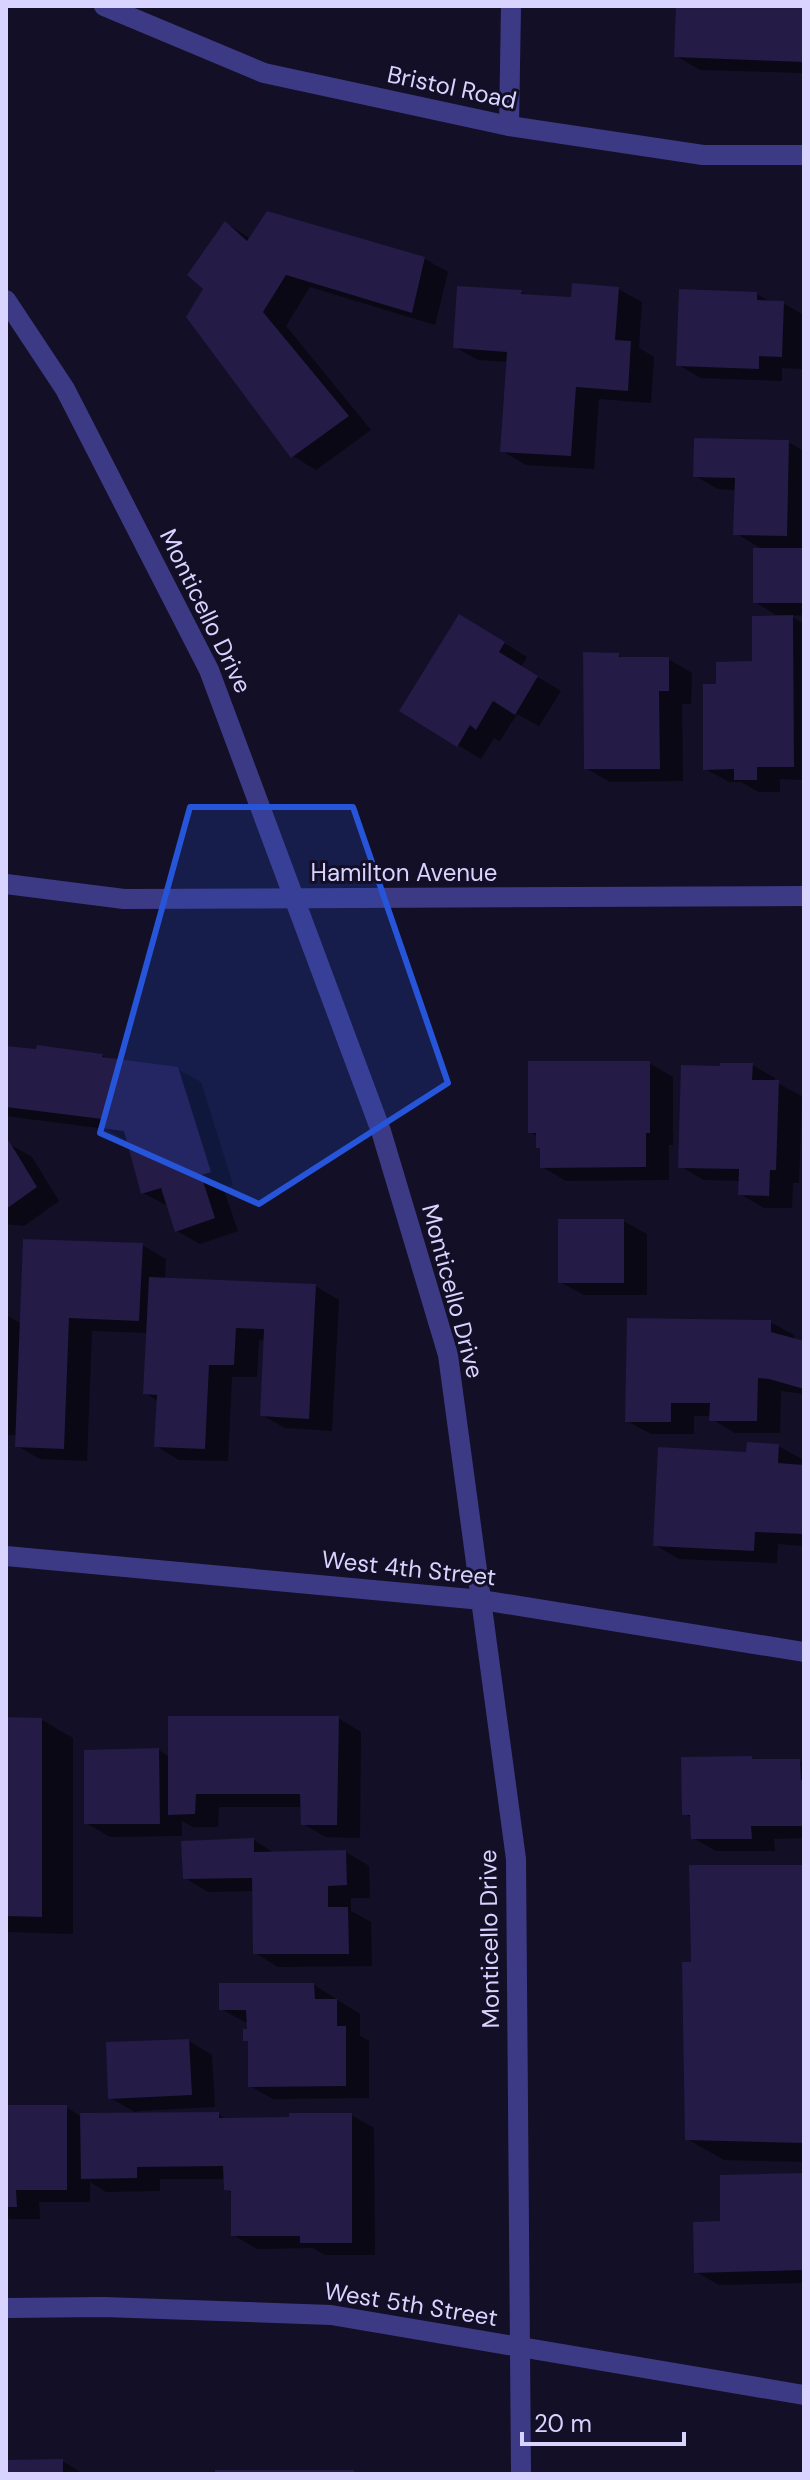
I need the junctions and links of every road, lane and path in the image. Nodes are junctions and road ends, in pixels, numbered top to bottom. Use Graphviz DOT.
graph roads {
  1 [pos="104,6"];
  2 [pos="511,6"];
  3 [pos="509,126"];
  4 [pos="804,155"];
  5 [pos="6,300"];
  6 [pos="6,884"];
  7 [pos="804,896"];
  8 [pos="295,898"];
  9 [pos="6,1556"];
  10 [pos="482,1600"];
  11 [pos="804,1652"];
  12 [pos="6,2308"];
  13 [pos="520,2347"];
  14 [pos="804,2395"];
  15 [pos="521,2474"];
  1 -- 3 [label="street, Bristol Road"];
  2 -- 3 [label="street"];
  3 -- 4 [label="street, Bristol Road"];
  5 -- 8 [label="street, Monticello Drive"];
  6 -- 8 [label="street, Hamilton Avenue"];
  7 -- 8 [label="street, Hamilton Avenue"];
  8 -- 10 [label="street, Monticello Drive"];
  9 -- 10 [label="street, West 4th Street"];
  10 -- 11 [label="street, West 4th Street"];
  10 -- 13 [label="street, Monticello Drive"];
  12 -- 13 [label="street, West 5th Street"];
  13 -- 14 [label="street, West 5th Street"];
  13 -- 15 [label="street, Monticello Drive"];
}
